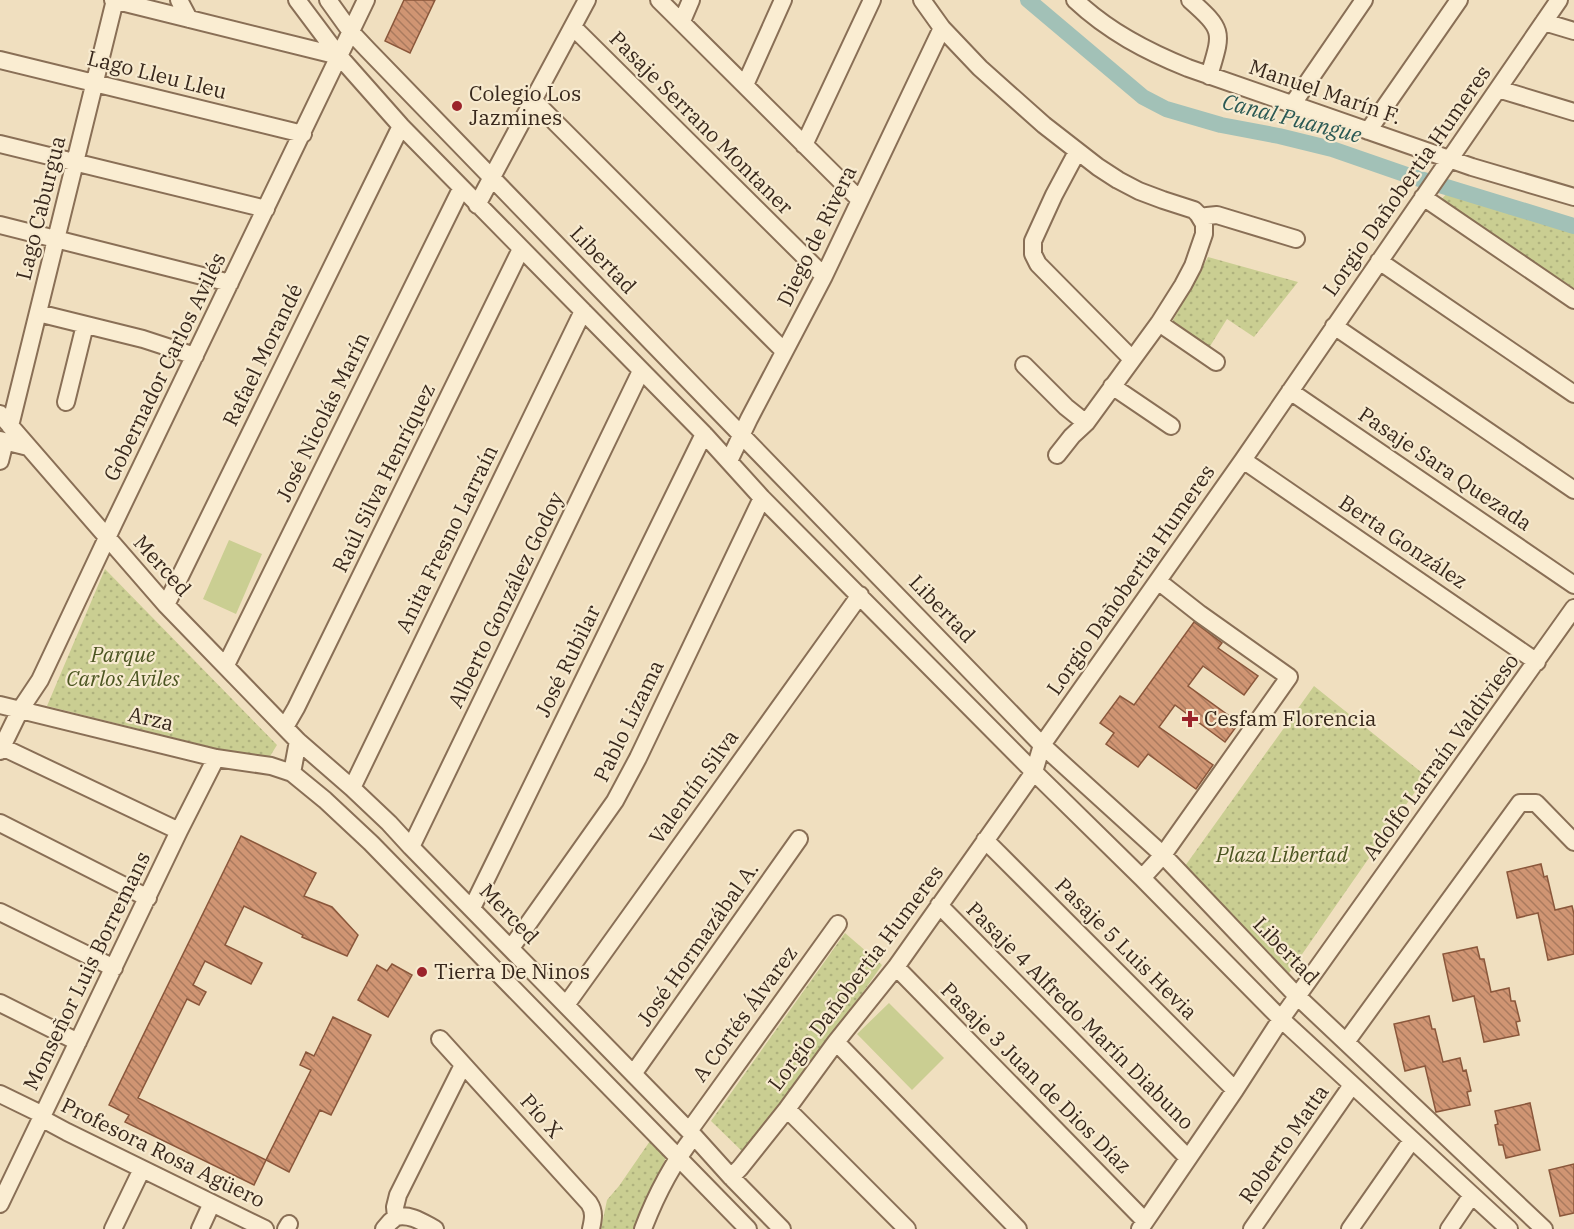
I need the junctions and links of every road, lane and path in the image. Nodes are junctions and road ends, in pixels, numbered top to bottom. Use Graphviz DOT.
graph roads {
  1 [pos="114,0"];
  2 [pos="179,0"];
  3 [pos="297,0"];
  4 [pos="328,0"];
  5 [pos="366,0"];
  6 [pos="587,0"];
  7 [pos="659,0"];
  8 [pos="691,0"];
  9 [pos="783,0"];
  10 [pos="872,0"];
  11 [pos="922,0"];
  12 [pos="1075,0"];
  13 [pos="1190,0"];
  14 [pos="1364,0"];
  15 [pos="1459,0"];
  16 [pos="1559,0"];
  17 [pos="189,19"];
  18 [pos="682,21"];
  19 [pos="1544,22"];
  20 [pos="573,27"];
  21 [pos="942,28"];
  22 [pos="1574,31"];
  23 [pos="351,32"];
  24 [pos="339,56"];
  25 [pos="0,60"];
  26 [pos="1209,76"];
  27 [pos="94,83"];
  28 [pos="745,85"];
  29 [pos="1498,89"];
  30 [pos="533,100"];
  31 [pos="1292,105"];
  32 [pos="1574,112"];
  33 [pos="401,126"];
  34 [pos="1368,131"];
  35 [pos="303,134"];
  36 [pos="0,144"];
  37 [pos="804,145"];
  38 [pos="1077,152"];
  39 [pos="1449,159"];
  40 [pos="75,163"];
  41 [pos="492,178"];
  42 [pos="461,189"];
  43 [pos="1425,194"];
  44 [pos="1574,197"];
  45 [pos="860,200"];
  46 [pos="477,205"];
  47 [pos="266,210"];
  48 [pos="1202,219"];
  49 [pos="0,225"];
  50 [pos="56,239"];
  51 [pos="1296,239"];
  52 [pos="521,249"];
  53 [pos="1379,261"];
  54 [pos="824,276"];
  55 [pos="230,283"];
  56 [pos="1574,300"];
  57 [pos="583,311"];
  58 [pos="38,314"];
  59 [pos="1159,323"];
  60 [pos="85,325"];
  61 [pos="1334,326"];
  62 [pos="784,351"];
  63 [pos="195,357"];
  64 [pos="1132,359"];
  65 [pos="1216,362"];
  66 [pos="1024,365"];
  67 [pos="642,371"];
  68 [pos="1112,386"];
  69 [pos="1290,391"];
  70 [pos="1574,394"];
  71 [pos="66,402"];
  72 [pos="1086,423"];
  73 [pos="1171,426"];
  74 [pos="4,430"];
  75 [pos="704,434"];
  76 [pos="741,435"];
  77 [pos="1057,455"];
  78 [pos="1243,460"];
  79 [pos="0,461"];
  80 [pos="729,461"];
  81 [pos="1574,490"];
  82 [pos="762,498"];
  83 [pos="107,538"];
  84 [pos="1158,581"];
  85 [pos="1574,585"];
  86 [pos="860,596"];
  87 [pos="166,605"];
  88 [pos="1574,608"];
  89 [pos="1537,662"];
  90 [pos="226,665"];
  91 [pos="0,705"];
  92 [pos="20,710"];
  93 [pos="285,727"];
  94 [pos="298,741"];
  95 [pos="1042,744"];
  96 [pos="1,749"];
  97 [pos="216,758"];
  98 [pos="1034,772"];
  99 [pos="292,773"];
  100 [pos="352,788"];
  101 [pos="0,823"];
  102 [pos="179,831"];
  103 [pos="799,839"];
  104 [pos="985,840"];
  105 [pos="1574,842"];
  106 [pos="411,847"];
  107 [pos="1163,855"];
  108 [pos="1142,878"];
  109 [pos="148,898"];
  110 [pos="939,905"];
  111 [pos="472,908"];
  112 [pos="0,912"];
  113 [pos="838,924"];
  114 [pos="511,948"];
  115 [pos="896,967"];
  116 [pos="114,968"];
  117 [pos="1298,996"];
  118 [pos="0,1003"];
  119 [pos="566,1005"];
  120 [pos="1281,1019"];
  121 [pos="440,1040"];
  122 [pos="78,1041"];
  123 [pos="836,1042"];
  124 [pos="1346,1042"];
  125 [pos="463,1065"];
  126 [pos="633,1074"];
  127 [pos="1352,1085"];
  128 [pos="1235,1090"];
  129 [pos="0,1094"];
  130 [pos="787,1109"];
  131 [pos="41,1118"];
  132 [pos="691,1133"];
  133 [pos="1412,1140"];
  134 [pos="678,1157"];
  135 [pos="1188,1158"];
  136 [pos="142,1169"];
  137 [pos="731,1177"];
  138 [pos="4,1184"];
  139 [pos="1472,1196"];
  140 [pos="212,1203"];
  141 [pos="0,1204"];
  142 [pos="390,1223"];
  143 [pos="1142,1225"];
  144 [pos="113,1229"];
  145 [pos="200,1229"];
  146 [pos="265,1229"];
  147 [pos="435,1229"];
  148 [pos="591,1229"];
  149 [pos="643,1229"];
  150 [pos="748,1229"];
  151 [pos="782,1229"];
  152 [pos="907,1229"];
  153 [pos="1018,1229"];
  154 [pos="1252,1229"];
  155 [pos="1350,1229"];
  156 [pos="1449,1229"];
  157 [pos="1509,1229"];
  158 [pos="1544,1229"];
  1 -- 17 [label="street"];
  1 -- 27 [label="street, Lago Caburgua"];
  2 -- 17 [label="street"];
  3 -- 24 [label="street"];
  4 -- 23 [label="street, Libertad"];
  5 -- 23 [label="street, Gobernador Carlos Avilés"];
  6 -- 20 [label="street"];
  7 -- 18 [label="street"];
  8 -- 18 [label="street"];
  9 -- 28 [label="street"];
  10 -- 37 [label="street"];
  11 -- 21 [label="street"];
  12 -- 26 [label="street, Manuel Marín F."];
  13 -- 26 [label="street"];
  14 -- 31 [label="street"];
  15 -- 34 [label="street"];
  16 -- 19 [label="street, Lorgio Dañobertia Humeres"];
  17 -- 24 [label="street"];
  18 -- 28 [label="street"];
  19 -- 22 [label="street"];
  19 -- 29 [label="street, Lorgio Dañobertia Humeres"];
  20 -- 30 [label="street"];
  20 -- 54 [label="street, Pasaje Serrano Montaner"];
  21 -- 38 [label="street"];
  21 -- 45 [label="street, Diego de Rivera"];
  23 -- 24 [label="street, Gobernador Carlos Avilés"];
  23 -- 41 [label="street, Libertad"];
  24 -- 33 [label="street"];
  24 -- 35 [label="street, Gobernador Carlos Avilés"];
  25 -- 27 [label="street, Lago Lleu Lleu"];
  26 -- 31 [label="street, Manuel Marín F."];
  27 -- 35 [label="street, Lago Lleu Lleu"];
  27 -- 40 [label="street, Lago Caburgua"];
  28 -- 37 [label="street"];
  29 -- 32 [label="street"];
  29 -- 39 [label="street, Lorgio Dañobertia Humeres"];
  30 -- 41 [label="street"];
  30 -- 62 [label="street"];
  31 -- 34 [label="street, Manuel Marín F."];
  33 -- 42 [label="street"];
  33 -- 87 [label="street, Rafael Morandé"];
  34 -- 39 [label="street, Manuel Marín F."];
  35 -- 47 [label="street, Gobernador Carlos Avilés"];
  36 -- 40 [label="street"];
  37 -- 45 [label="street"];
  38 -- 48 [label="street"];
  38 -- 64 [label="street"];
  39 -- 43 [label="street, Lorgio Dañobertia Humeres"];
  39 -- 44 [label="street, Manuel Marín F."];
  40 -- 47 [label="street"];
  40 -- 50 [label="street, Lago Caburgua"];
  41 -- 46 [label="street"];
  41 -- 76 [label="street, Libertad"];
  42 -- 46 [label="street"];
  42 -- 90 [label="street, José Nicolás Marín"];
  43 -- 53 [label="street, Lorgio Dañobertia Humeres"];
  43 -- 56 [label="street"];
  45 -- 54 [label="street, Diego de Rivera"];
  46 -- 52 [label="street"];
  47 -- 55 [label="street, Gobernador Carlos Avilés"];
  48 -- 51 [label="street"];
  48 -- 59 [label="street"];
  49 -- 50 [label="street"];
  50 -- 55 [label="street"];
  50 -- 58 [label="street, Lago Caburgua"];
  52 -- 57 [label="street"];
  52 -- 93 [label="street, Raúl Silva Henríquez"];
  53 -- 61 [label="street, Lorgio Dañobertia Humeres"];
  53 -- 70 [label="street"];
  54 -- 62 [label="street, Diego de Rivera"];
  55 -- 63 [label="street, Gobernador Carlos Avilés"];
  57 -- 67 [label="street"];
  57 -- 100 [label="street, Anita Fresno Larraín"];
  58 -- 60 [label="street"];
  58 -- 74 [label="street, Lago Caburgua"];
  59 -- 64 [label="street"];
  59 -- 65 [label="street"];
  60 -- 63 [label="street"];
  60 -- 71 [label="street"];
  61 -- 69 [label="street, Lorgio Dañobertia Humeres"];
  61 -- 81 [label="street"];
  62 -- 76 [label="street, Diego de Rivera"];
  63 -- 83 [label="street, Gobernador Carlos Avilés"];
  64 -- 68 [label="street"];
  66 -- 72 [label="street"];
  67 -- 75 [label="street"];
  67 -- 106 [label="street, Alberto González Godoy"];
  68 -- 72 [label="street"];
  68 -- 73 [label="street"];
  69 -- 78 [label="street, Lorgio Dañobertia Humeres"];
  69 -- 85 [label="street, Pasaje Sara Quezada"];
  72 -- 77 [label="street"];
  74 -- 79 [label="street, Lago Caburgua"];
  74 -- 83 [label="street, Merced"];
  75 -- 80 [label="street"];
  75 -- 111 [label="street, José Rubilar"];
  76 -- 80 [label="street, Diego de Rivera"];
  76 -- 95 [label="street, Libertad"];
  78 -- 84 [label="street, Lorgio Dañobertia Humeres"];
  78 -- 89 [label="street, Berta González"];
  80 -- 82 [label="street"];
  82 -- 86 [label="street"];
  82 -- 114 [label="street, Pablo Lizama"];
  83 -- 87 [label="street, Merced"];
  83 -- 92 [label="street, Gobernador Carlos Avilés"];
  84 -- 95 [label="street, Lorgio Dañobertia Humeres"];
  84 -- 107 [label="street"];
  86 -- 98 [label="street"];
  86 -- 119 [label="street, Valentín Silva"];
  87 -- 90 [label="street, Merced"];
  88 -- 89 [label="street, Adolfo Larraín Valdivieso"];
  89 -- 117 [label="street, Adolfo Larraín Valdivieso"];
  90 -- 93 [label="street, Merced"];
  91 -- 92 [label="street, Arza"];
  92 -- 96 [label="street, Gobernador Carlos Avilés"];
  92 -- 97 [label="street, Arza"];
  93 -- 94 [label="street, Merced"];
  94 -- 99 [label="street"];
  94 -- 100 [label="street, Merced"];
  95 -- 98 [label="street, Lorgio Dañobertia Humeres"];
  95 -- 107 [label="street, Libertad"];
  96 -- 102 [label="street"];
  97 -- 99 [label="street, Arza"];
  97 -- 102 [label="street, Monseñor Luis Borremans"];
  98 -- 104 [label="street, Lorgio Dañobertia Humeres"];
  98 -- 108 [label="street"];
  99 -- 134 [label="street"];
  100 -- 106 [label="street, Merced"];
  101 -- 109 [label="street"];
  102 -- 109 [label="street, Monseñor Luis Borremans"];
  103 -- 126 [label="street, José Hormazábal A."];
  104 -- 110 [label="street, Lorgio Dañobertia Humeres"];
  104 -- 128 [label="street, Pasaje 5 Luis Hevia"];
  105 -- 124 [label="street"];
  106 -- 111 [label="street, Merced"];
  107 -- 108 [label="street"];
  107 -- 117 [label="street, Libertad"];
  108 -- 120 [label="street"];
  109 -- 116 [label="street, Monseñor Luis Borremans"];
  110 -- 115 [label="street, Lorgio Dañobertia Humeres"];
  110 -- 135 [label="street, Pasaje 4 Alfredo Marín Diabuno"];
  111 -- 114 [label="street, Merced"];
  112 -- 116 [label="street"];
  113 -- 132 [label="street, A Cortés Álvarez"];
  114 -- 119 [label="street, Merced"];
  115 -- 123 [label="street, Lorgio Dañobertia Humeres"];
  115 -- 143 [label="street, Pasaje 3 Juan de Dios Díaz"];
  116 -- 122 [label="street, Monseñor Luis Borremans"];
  117 -- 120 [label="street, Adolfo Larraín Valdivieso"];
  117 -- 124 [label="street, Libertad"];
  118 -- 122 [label="street"];
  119 -- 126 [label="street, Merced"];
  120 -- 127 [label="street"];
  120 -- 128 [label="street, Adolfo Larraín Valdivieso"];
  121 -- 125 [label="street, Pío X"];
  122 -- 131 [label="street, Monseñor Luis Borremans"];
  123 -- 130 [label="street, Lorgio Dañobertia Humeres"];
  123 -- 153 [label="street"];
  124 -- 158 [label="street, Libertad"];
  125 -- 142 [label="street"];
  125 -- 148 [label="street, Pío X"];
  126 -- 132 [label="street, Merced"];
  127 -- 133 [label="street"];
  127 -- 154 [label="street, Roberto Matta"];
  128 -- 135 [label="street, Adolfo Larraín Valdivieso"];
  129 -- 131 [label="street, Profesora Rosa Agüero"];
  130 -- 137 [label="street, Lorgio Dañobertia Humeres"];
  130 -- 152 [label="street"];
  131 -- 136 [label="street, Profesora Rosa Agüero"];
  131 -- 138 [label="street, Monseñor Luis Borremans"];
  132 -- 134 [label="street, A Cortés Álvarez"];
  132 -- 137 [label="street, Merced"];
  133 -- 139 [label="street"];
  133 -- 155 [label="street"];
  134 -- 149 [label="street, A Cortés Álvarez"];
  134 -- 150 [label="street"];
  135 -- 143 [label="street, Adolfo Larraín Valdivieso"];
  136 -- 140 [label="street, Profesora Rosa Agüero"];
  136 -- 144 [label="street"];
  137 -- 151 [label="street, Merced"];
  138 -- 141 [label="street, Monseñor Luis Borremans"];
  139 -- 156 [label="street"];
  139 -- 157 [label="street"];
  140 -- 145 [label="street"];
  140 -- 146 [label="street, Profesora Rosa Agüero"];
  142 -- 147 [label="street"];
}
